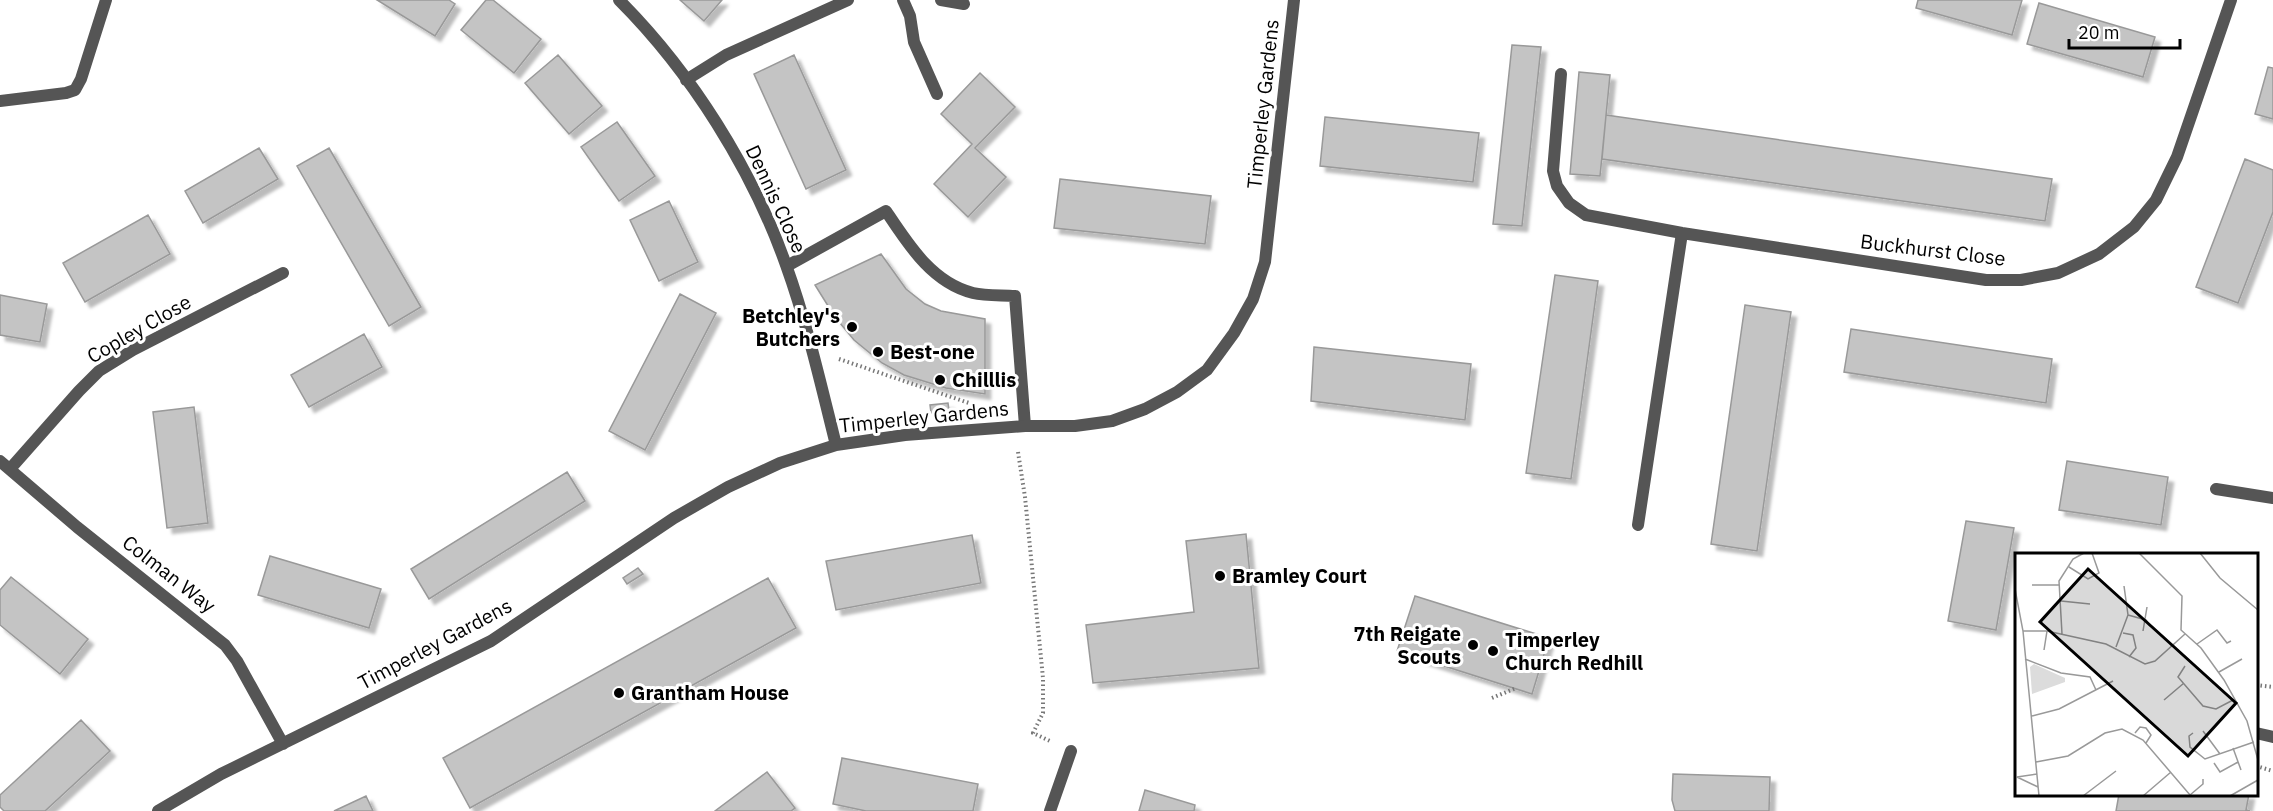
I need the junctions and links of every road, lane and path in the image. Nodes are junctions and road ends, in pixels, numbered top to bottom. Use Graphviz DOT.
graph roads {
  1 [pos="106,0"];
  2 [pos="619,0"];
  3 [pos="848,0"];
  4 [pos="903,0"];
  5 [pos="941,0"];
  6 [pos="1294,0"];
  7 [pos="2231,0"];
  8 [pos="964,4"];
  9 [pos="1561,74"];
  10 [pos="686,80"];
  11 [pos="937,94"];
  12 [pos="0,100"];
  13 [pos="1682,233"];
  14 [pos="787,266"];
  15 [pos="283,273"];
  16 [pos="813,350"];
  17 [pos="1020,427"];
  18 [pos="1001,429"];
  19 [pos="836,445"];
  20 [pos="5,465"];
  21 [pos="2216,489"];
  22 [pos="2273,498"];
  23 [pos="1638,525"];
  24 [pos="2258,685"];
  25 [pos="2273,687"];
  26 [pos="1516,688"];
  27 [pos="1492,698"];
  28 [pos="2258,733"];
  29 [pos="2273,737"];
  30 [pos="283,744"];
  31 [pos="1071,751"];
  32 [pos="2258,767"];
  33 [pos="2273,771"];
  34 [pos="158,811"];
  35 [pos="1050,811"];
  1 -- 12 [label="street"];
  2 -- 10 [label="street, Dennis Close"];
  3 -- 10 [label="street"];
  4 -- 11 [label="street"];
  5 -- 8 [label="street"];
  6 -- 17 [label="street, Timperley Gardens"];
  7 -- 13 [label="street, Buckhurst Close"];
  9 -- 13 [label="street, Buckhurst Close"];
  10 -- 14 [label="street, Dennis Close"];
  13 -- 23 [label="street"];
  14 -- 16 [label="street, Dennis Close"];
  14 -- 17 [label="street"];
  15 -- 20 [label="street, Copley Close"];
  16 -- 18 [label="path"];
  16 -- 19 [label="street, Dennis Close"];
  17 -- 18 [label="street, Timperley Gardens"];
  17 -- 31 [label="path"];
  18 -- 19 [label="street, Timperley Gardens"];
  19 -- 30 [label="street, Timperley Gardens"];
  20 -- 30 [label="street, Colman Way"];
  21 -- 22 [label="street"];
  24 -- 25 [label="path"];
  26 -- 27 [label="path"];
  28 -- 29 [label="street"];
  30 -- 34 [label="street, Timperley Gardens"];
  31 -- 35 [label="street"];
  32 -- 33 [label="path"];
}
